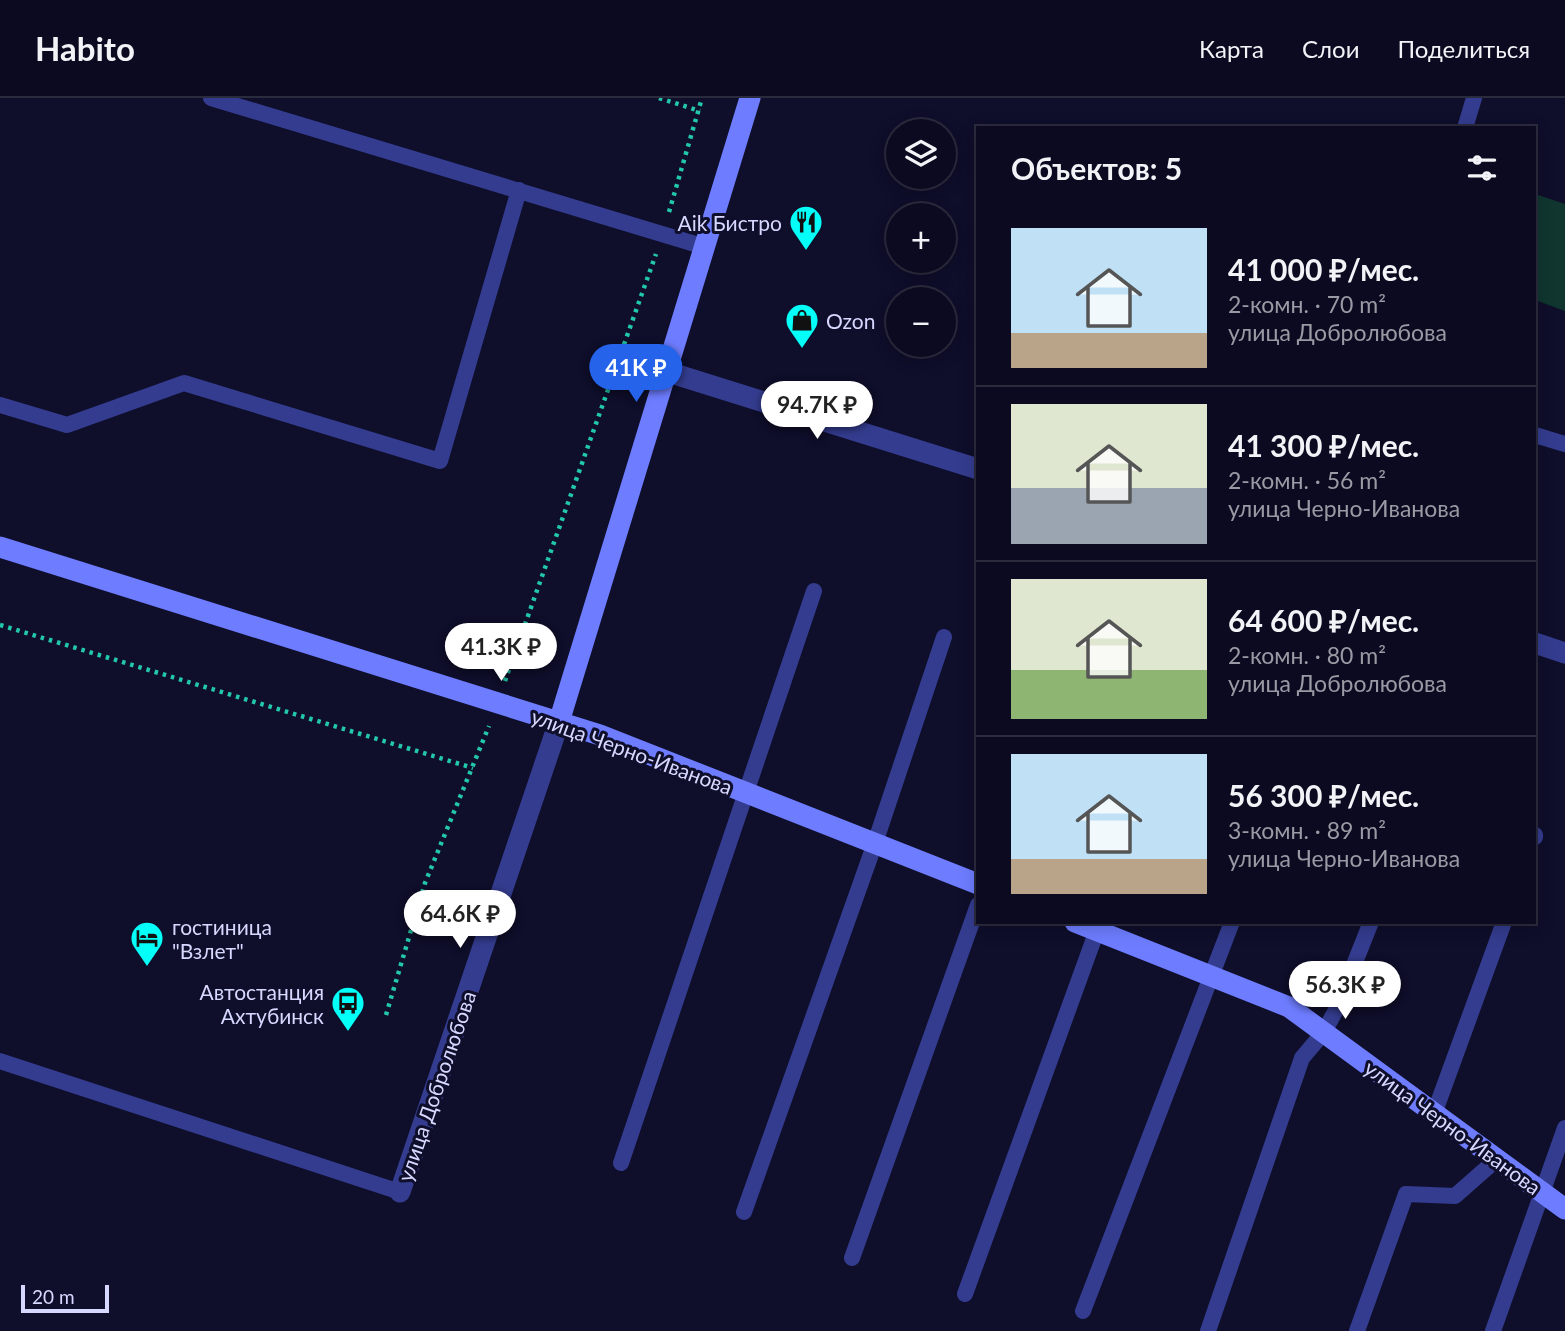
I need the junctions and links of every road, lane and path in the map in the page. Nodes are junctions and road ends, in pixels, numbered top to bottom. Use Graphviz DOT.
graph roads {
  1 [pos="211,98"];
  2 [pos="659,98"];
  3 [pos="702,98"];
  4 [pos="750,98"];
  5 [pos="1474,98"];
  6 [pos="700,111"];
  7 [pos="1466,126"];
  8 [pos="519,190"];
  9 [pos="663,234"];
  10 [pos="705,247"];
  11 [pos="668,372"];
  12 [pos="0,405"];
  13 [pos="1536,435"];
  14 [pos="1565,444"];
  15 [pos="976,468"];
  16 [pos="0,547"];
  17 [pos="814,591"];
  18 [pos="0,625"];
  19 [pos="944,637"];
  20 [pos="1536,643"];
  21 [pos="1565,653"];
  22 [pos="497,704"];
  23 [pos="559,722"];
  24 [pos="473,768"];
  25 [pos="745,792"];
  26 [pos="875,843"];
  27 [pos="976,883"];
  28 [pos="976,911"];
  29 [pos="1231,924"];
  30 [pos="1370,924"];
  31 [pos="1503,924"];
  32 [pos="1099,927"];
  33 [pos="1211,976"];
  34 [pos="386,1015"];
  35 [pos="1324,1032"];
  36 [pos="0,1061"];
  37 [pos="1434,1114"];
  38 [pos="1565,1128"];
  39 [pos="1497,1160"];
  40 [pos="621,1163"];
  41 [pos="400,1192"];
  42 [pos="1543,1194"];
  43 [pos="1565,1209"];
  44 [pos="744,1212"];
  45 [pos="852,1258"];
  46 [pos="965,1293"];
  47 [pos="1083,1311"];
  48 [pos="1208,1331"];
  49 [pos="1357,1331"];
  50 [pos="1493,1331"];
  1 -- 8 [label="lane"];
  2 -- 6 [label="path"];
  3 -- 6 [label="path"];
  4 -- 10 [label="main road, улица Добролюбова"];
  5 -- 7 [label="lane"];
  6 -- 9 [label="path"];
  8 -- 9 [label="lane"];
  8 -- 12 [label="lane"];
  9 -- 10 [label="lane"];
  9 -- 22 [label="path"];
  10 -- 11 [label="main road, улица Добролюбова"];
  11 -- 15 [label="street"];
  11 -- 23 [label="main road, улица Добролюбова"];
  13 -- 14 [label="lane"];
  16 -- 22 [label="main road, улица Черно-Иванова"];
  17 -- 25 [label="lane"];
  18 -- 24 [label="path"];
  19 -- 26 [label="lane"];
  20 -- 21 [label="street"];
  22 -- 23 [label="main road, улица Черно-Иванова"];
  22 -- 24 [label="path"];
  23 -- 25 [label="main road, улица Черно-Иванова"];
  23 -- 41 [label="street, улица Добролюбова"];
  24 -- 34 [label="path"];
  25 -- 26 [label="main road, улица Черно-Иванова"];
  25 -- 40 [label="lane"];
  26 -- 27 [label="main road, улица Черно-Иванова"];
  26 -- 44 [label="lane"];
  28 -- 45 [label="lane"];
  29 -- 33 [label="lane"];
  30 -- 35 [label="lane"];
  31 -- 37 [label="lane"];
  32 -- 33 [label="main road, улица Черно-Иванова"];
  32 -- 46 [label="lane"];
  33 -- 35 [label="main road, улица Черно-Иванова"];
  33 -- 47 [label="lane"];
  35 -- 37 [label="main road, улица Черно-Иванова"];
  35 -- 48 [label="lane"];
  36 -- 41 [label="lane"];
  37 -- 39 [label="main road, улица Черно-Иванова"];
  38 -- 42 [label="lane"];
  39 -- 42 [label="main road, улица Черно-Иванова"];
  39 -- 49 [label="lane"];
  42 -- 43 [label="main road, улица Черно-Иванова"];
  42 -- 50 [label="lane"];
}
